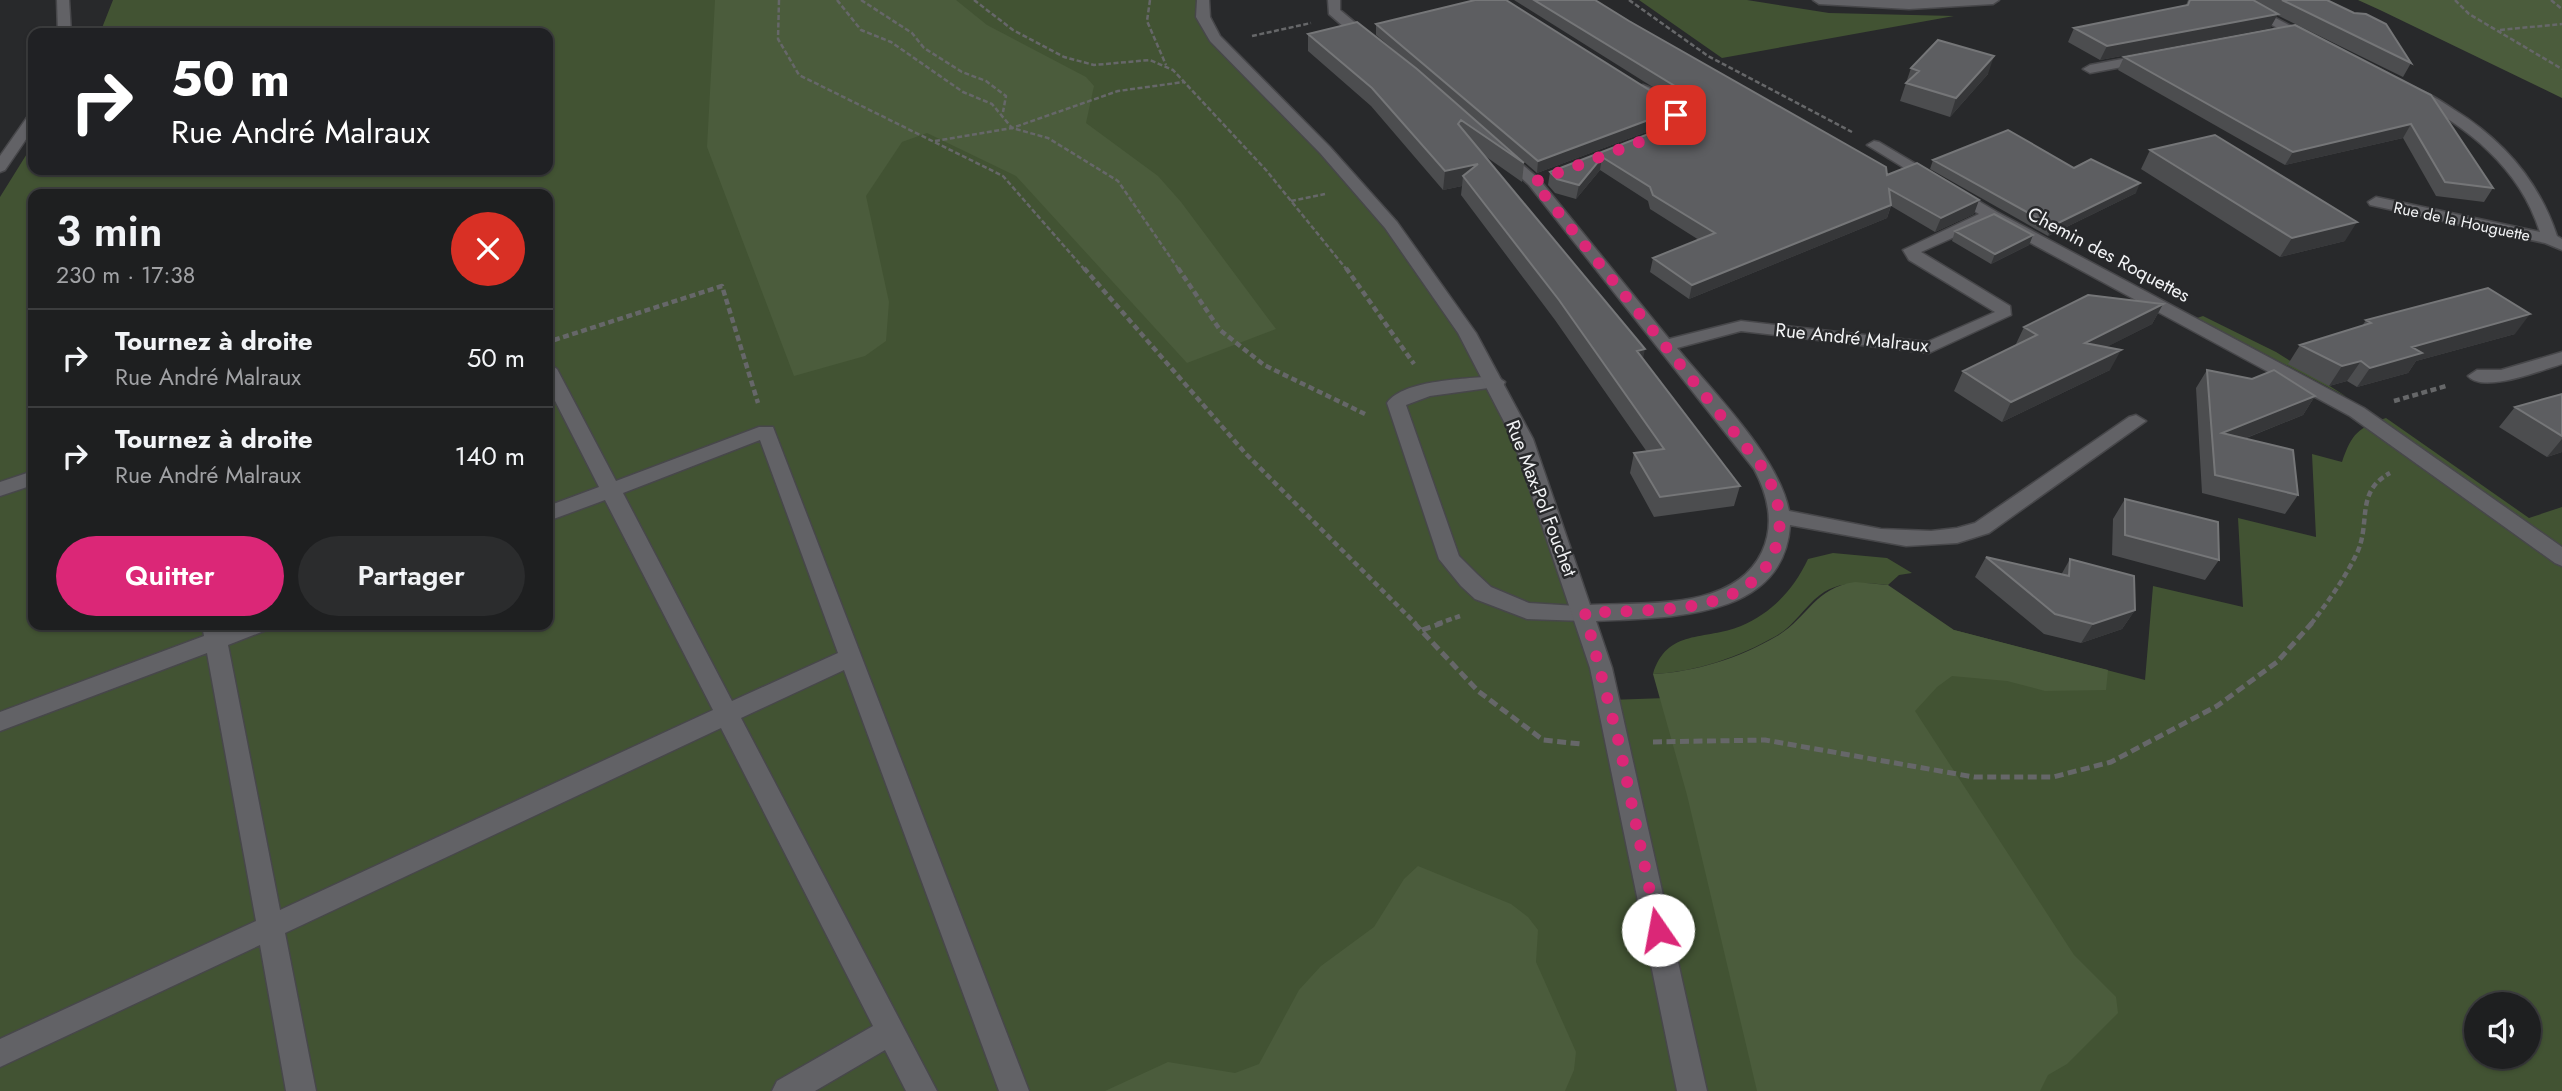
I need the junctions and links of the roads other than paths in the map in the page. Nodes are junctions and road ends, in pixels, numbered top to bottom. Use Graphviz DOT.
graph roads {
  1 [pos="62,0"];
  2 [pos="1203,0"];
  3 [pos="1334,0"];
  4 [pos="1819,0"];
  5 [pos="1993,0"];
  6 [pos="2231,0"];
  7 [pos="65,28"];
  8 [pos="2291,30"];
  9 [pos="2265,36"];
  10 [pos="2329,49"];
  11 [pos="1386,54"];
  12 [pos="2158,56"];
  13 [pos="2091,69"];
  14 [pos="1635,84"];
  15 [pos="2403,87"];
  16 [pos="28,126"];
  17 [pos="1636,144"];
  18 [pos="1874,145"];
  19 [pos="1495,146"];
  20 [pos="0,167"];
  21 [pos="2376,202"];
  22 [pos="1991,215"];
  23 [pos="2556,242"];
  24 [pos="1666,345"];
  25 [pos="2562,358"];
  26 [pos="2477,376"];
  27 [pos="553,379"];
  28 [pos="1496,382"];
  29 [pos="2136,421"];
  30 [pos="28,480"];
  31 [pos="0,488"];
  32 [pos="611,490"];
  33 [pos="553,512"];
  34 [pos="1780,516"];
  35 [pos="2562,558"];
  36 [pos="1585,613"];
  37 [pos="214,632"];
  38 [pos="850,657"];
  39 [pos="727,714"];
  40 [pos="0,722"];
  41 [pos="270,927"];
  42 [pos="891,1031"];
  43 [pos="0,1053"];
  44 [pos="301,1091"];
  45 [pos="787,1091"];
  46 [pos="922,1091"];
  47 [pos="1014,1091"];
  48 [pos="1692,1091"];
  1 -- 7 [label="street"];
  2 -- 28 [label="street, Rue Max-Pol Fouchet"];
  3 -- 11 [label="street"];
  4 -- 5 [label="street"];
  6 -- 8 [label="street"];
  8 -- 9 [label="street"];
  8 -- 10 [label="street"];
  12 -- 13 [label="street"];
  14 -- 17 [label="street"];
  15 -- 23 [label="street, Rue de la Houguette"];
  16 -- 20 [label="street"];
  18 -- 22 [label="street, Chemin des Roquettes"];
  19 -- 24 [label="street"];
  21 -- 23 [label="street, Rue de la Houguette"];
  22 -- 24 [label="street, Rue André Malraux"];
  22 -- 35 [label="street, Chemin des Roquettes"];
  24 -- 34 [label="street"];
  25 -- 26 [label="street"];
  27 -- 32 [label="street"];
  28 -- 36 [label="street, Rue Max-Pol Fouchet"];
  28 -- 36 [label="street"];
  29 -- 34 [label="street"];
  30 -- 31 [label="street"];
  32 -- 33 [label="street"];
  32 -- 38 [label="street"];
  32 -- 39 [label="street"];
  34 -- 36 [label="street"];
  36 -- 48 [label="street, Rue Max-Pol Fouchet"];
  37 -- 40 [label="street"];
  37 -- 41 [label="street"];
  38 -- 39 [label="street"];
  38 -- 47 [label="street"];
  39 -- 41 [label="street"];
  39 -- 42 [label="street"];
  41 -- 43 [label="street"];
  41 -- 44 [label="street"];
  42 -- 45 [label="street"];
  42 -- 46 [label="street"];
}
